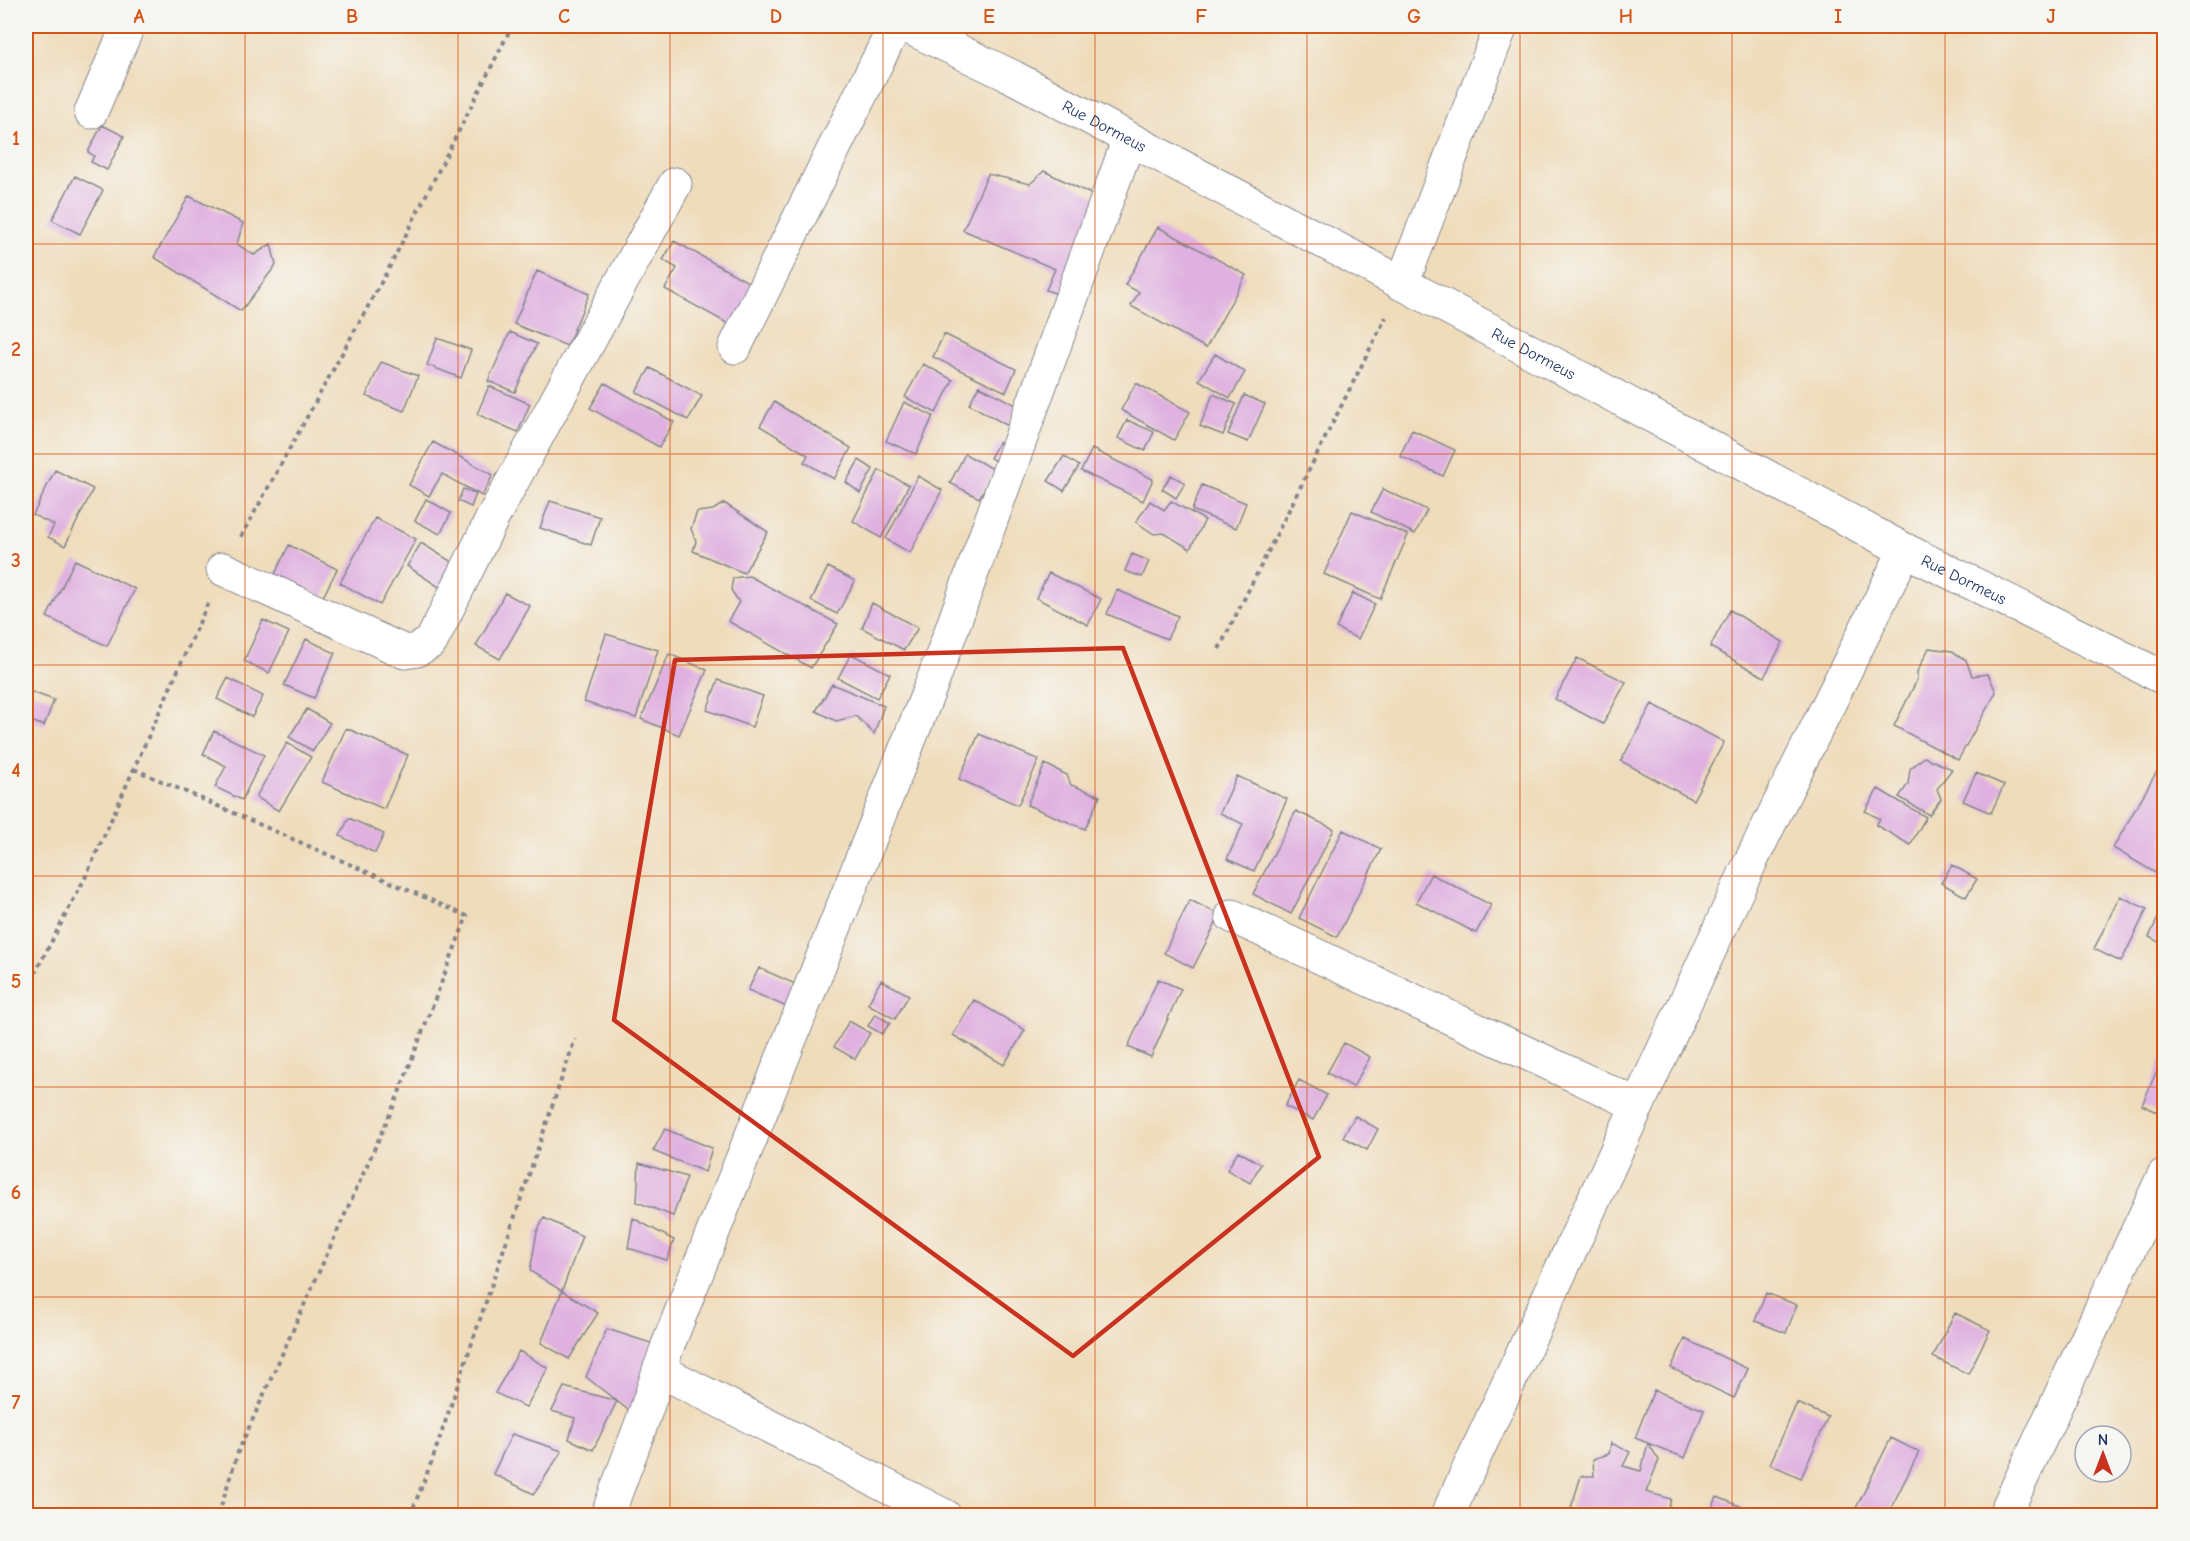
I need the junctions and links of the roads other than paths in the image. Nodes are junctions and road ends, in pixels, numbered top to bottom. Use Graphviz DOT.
graph roads {
  1 [pos="128,26"];
  2 [pos="895,26"];
  3 [pos="906,26"];
  4 [pos="1501,26"];
  5 [pos="91,112"];
  6 [pos="1129,139"];
  7 [pos="675,184"];
  8 [pos="1402,284"];
  9 [pos="735,347"];
  10 [pos="1905,550"];
  11 [pos="223,569"];
  12 [pos="2164,678"];
  13 [pos="1232,916"];
  14 [pos="1638,1105"];
  15 [pos="2164,1175"];
  16 [pos="659,1370"];
  17 [pos="607,1515"];
  18 [pos="945,1515"];
  19 [pos="1447,1515"];
  20 [pos="2004,1515"];
  1 -- 5 [label="street"];
  2 -- 9 [label="street"];
  3 -- 6 [label="street, Rue Dormeus"];
  4 -- 8 [label="street"];
  6 -- 8 [label="street, Rue Dormeus"];
  6 -- 16 [label="street"];
  7 -- 11 [label="street"];
  8 -- 10 [label="street, Rue Dormeus"];
  10 -- 12 [label="street, Rue Dormeus"];
  10 -- 14 [label="street"];
  13 -- 14 [label="street"];
  14 -- 19 [label="street"];
  15 -- 20 [label="street"];
  16 -- 17 [label="street"];
  16 -- 18 [label="street"];
}
